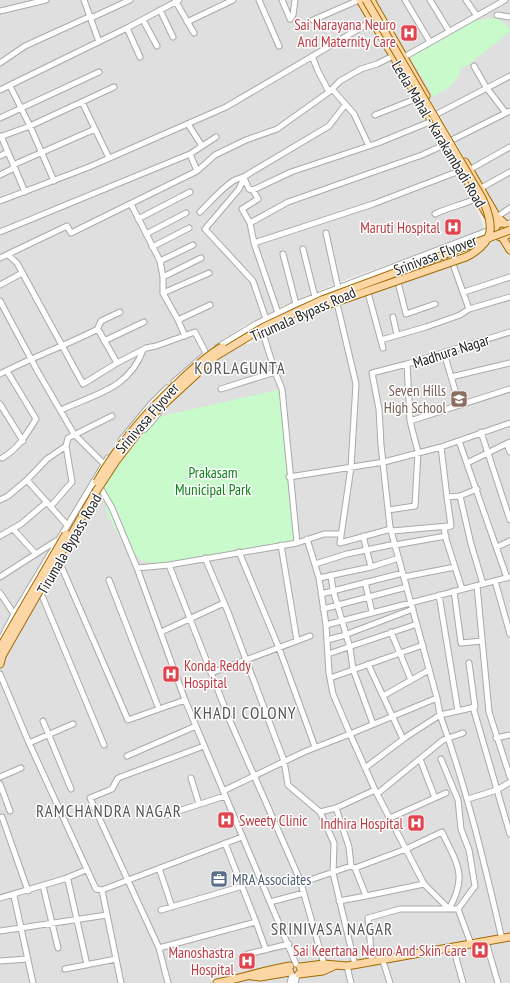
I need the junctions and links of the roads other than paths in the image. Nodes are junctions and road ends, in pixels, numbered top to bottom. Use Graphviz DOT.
graph roads {
  1 [pos="24,0"];
  2 [pos="46,0"];
  3 [pos="84,0"];
  4 [pos="130,0"];
  5 [pos="233,0"];
  6 [pos="259,0"];
  7 [pos="282,0"];
  8 [pos="295,0"];
  9 [pos="360,0"];
  10 [pos="366,0"];
  11 [pos="371,0"];
  12 [pos="405,0"];
  13 [pos="430,0"];
  14 [pos="466,0"];
  15 [pos="505,0"];
  16 [pos="178,1"];
  17 [pos="26,6"];
  18 [pos="160,10"];
  19 [pos="0,11"];
  20 [pos="497,15"];
  21 [pos="380,16"];
  22 [pos="477,16"];
  23 [pos="510,16"];
  24 [pos="91,17"];
  25 [pos="143,20"];
  26 [pos="313,20"];
  27 [pos="372,21"];
  28 [pos="188,22"];
  29 [pos="127,28"];
  30 [pos="449,31"];
  31 [pos="194,33"];
  32 [pos="173,37"];
  33 [pos="100,42"];
  34 [pos="430,42"];
  35 [pos="157,46"];
  36 [pos="279,46"];
  37 [pos="312,56"];
  38 [pos="393,56"];
  39 [pos="140,57"];
  40 [pos="404,58"];
  41 [pos="0,63"];
  42 [pos="474,66"];
  43 [pos="98,72"];
  44 [pos="510,76"];
  45 [pos="10,86"];
  46 [pos="114,87"];
  47 [pos="486,87"];
  48 [pos="0,90"];
  49 [pos="331,91"];
  50 [pos="418,98"];
  51 [pos="82,102"];
  52 [pos="345,104"];
  53 [pos="21,108"];
  54 [pos="508,112"];
  55 [pos="437,114"];
  56 [pos="375,115"];
  57 [pos="0,118"];
  58 [pos="432,121"];
  59 [pos="188,124"];
  60 [pos="30,126"];
  61 [pos="95,128"];
  62 [pos="0,136"];
  63 [pos="216,137"];
  64 [pos="449,142"];
  65 [pos="202,146"];
  66 [pos="369,146"];
  67 [pos="510,147"];
  68 [pos="8,152"];
  69 [pos="42,152"];
  70 [pos="190,154"];
  71 [pos="0,156"];
  72 [pos="109,158"];
  73 [pos="14,167"];
  74 [pos="462,170"];
  75 [pos="469,170"];
  76 [pos="197,171"];
  77 [pos="510,172"];
  78 [pos="0,175"];
  79 [pos="244,178"];
  80 [pos="54,181"];
  81 [pos="481,188"];
  82 [pos="253,190"];
  83 [pos="25,192"];
  84 [pos="190,192"];
  85 [pos="477,198"];
  86 [pos="0,202"];
  87 [pos="131,204"];
  88 [pos="510,208"];
  89 [pos="200,212"];
  90 [pos="186,213"];
  91 [pos="435,214"];
  92 [pos="138,219"];
  93 [pos="250,223"];
  94 [pos="189,228"];
  95 [pos="505,229"];
  96 [pos="0,232"];
  97 [pos="326,233"];
  98 [pos="146,234"];
  99 [pos="254,243"];
  100 [pos="193,245"];
  101 [pos="152,247"];
  102 [pos="304,249"];
  103 [pos="510,250"];
  104 [pos="283,254"];
  105 [pos="8,255"];
  106 [pos="450,256"];
  107 [pos="0,258"];
  108 [pos="202,258"];
  109 [pos="160,261"];
  110 [pos="22,273"];
  111 [pos="209,273"];
  112 [pos="396,275"];
  113 [pos="163,277"];
  114 [pos="510,277"];
  115 [pos="0,285"];
  116 [pos="367,286"];
  117 [pos="338,288"];
  118 [pos="464,292"];
  119 [pos="163,293"];
  120 [pos="316,297"];
  121 [pos="510,297"];
  122 [pos="336,298"];
  123 [pos="0,300"];
  124 [pos="296,304"];
  125 [pos="435,304"];
  126 [pos="210,305"];
  127 [pos="469,309"];
  128 [pos="120,312"];
  129 [pos="278,313"];
  130 [pos="393,317"];
  131 [pos="266,319"];
  132 [pos="178,320"];
  133 [pos="144,322"];
  134 [pos="97,330"];
  135 [pos="262,330"];
  136 [pos="510,332"];
  137 [pos="250,335"];
  138 [pos="397,335"];
  139 [pos="185,336"];
  140 [pos="381,340"];
  141 [pos="104,341"];
  142 [pos="62,347"];
  143 [pos="383,348"];
  144 [pos="143,350"];
  145 [pos="444,353"];
  146 [pos="206,354"];
  147 [pos="31,358"];
  148 [pos="212,363"];
  149 [pos="510,363"];
  150 [pos="117,364"];
  151 [pos="407,364"];
  152 [pos="7,371"];
  153 [pos="275,372"];
  154 [pos="1,373"];
  155 [pos="451,377"];
  156 [pos="221,389"];
  157 [pos="510,389"];
  158 [pos="455,390"];
  159 [pos="0,404"];
  160 [pos="61,410"];
  161 [pos="112,416"];
  162 [pos="410,421"];
  163 [pos="509,425"];
  164 [pos="481,432"];
  165 [pos="74,434"];
  166 [pos="23,441"];
  167 [pos="459,441"];
  168 [pos="509,443"];
  169 [pos="66,446"];
  170 [pos="441,446"];
  171 [pos="418,452"];
  172 [pos="488,452"];
  173 [pos="510,452"];
  174 [pos="1,459"];
  175 [pos="384,462"];
  176 [pos="467,463"];
  177 [pos="104,464"];
  178 [pos="350,467"];
  179 [pos="290,477"];
  180 [pos="27,480"];
  181 [pos="93,485"];
  182 [pos="100,489"];
  183 [pos="477,489"];
  184 [pos="460,496"];
  185 [pos="447,497"];
  186 [pos="0,500"];
  187 [pos="49,504"];
  188 [pos="388,510"];
  189 [pos="510,520"];
  190 [pos="67,525"];
  191 [pos="451,526"];
  192 [pos="13,529"];
  193 [pos="391,530"];
  194 [pos="341,534"];
  195 [pos="0,536"];
  196 [pos="363,536"];
  197 [pos="446,536"];
  198 [pos="58,539"];
  199 [pos="307,539"];
  200 [pos="510,542"];
  201 [pos="296,543"];
  202 [pos="395,544"];
  203 [pos="281,545"];
  204 [pos="497,547"];
  205 [pos="367,550"];
  206 [pos="239,552"];
  207 [pos="36,553"];
  208 [pos="205,558"];
  209 [pos="399,558"];
  210 [pos="59,561"];
  211 [pos="315,564"];
  212 [pos="169,565"];
  213 [pos="371,567"];
  214 [pos="455,567"];
  215 [pos="137,568"];
  216 [pos="331,575"];
  217 [pos="404,575"];
  218 [pos="0,576"];
  219 [pos="509,577"];
  220 [pos="319,578"];
  221 [pos="109,580"];
  222 [pos="495,581"];
  223 [pos="365,582"];
  224 [pos="483,584"];
  225 [pos="477,586"];
  226 [pos="403,588"];
  227 [pos="462,589"];
  228 [pos="333,590"];
  229 [pos="454,591"];
  230 [pos="0,593"];
  231 [pos="41,593"];
  232 [pos="321,594"];
  233 [pos="439,595"];
  234 [pos="369,597"];
  235 [pos="411,602"];
  236 [pos="224,603"];
  237 [pos="337,605"];
  238 [pos="323,609"];
  239 [pos="413,609"];
  240 [pos="372,612"];
  241 [pos="14,614"];
  242 [pos="190,620"];
  243 [pos="341,620"];
  244 [pos="417,624"];
  245 [pos="326,625"];
  246 [pos="161,632"];
  247 [pos="391,632"];
  248 [pos="510,634"];
  249 [pos="346,635"];
  250 [pos="310,636"];
  251 [pos="327,640"];
  252 [pos="297,641"];
  253 [pos="482,641"];
  254 [pos="0,642"];
  255 [pos="423,645"];
  256 [pos="349,646"];
  257 [pos="0,648"];
  258 [pos="279,648"];
  259 [pos="400,653"];
  260 [pos="328,654"];
  261 [pos="1,660"];
  262 [pos="246,660"];
  263 [pos="468,663"];
  264 [pos="368,664"];
  265 [pos="353,669"];
  266 [pos="429,670"];
  267 [pos="211,673"];
  268 [pos="0,674"];
  269 [pos="330,678"];
  270 [pos="410,680"];
  271 [pos="383,696"];
  272 [pos="437,698"];
  273 [pos="185,700"];
  274 [pos="473,707"];
  275 [pos="159,709"];
  276 [pos="458,711"];
  277 [pos="440,715"];
  278 [pos="392,716"];
  279 [pos="43,721"];
  280 [pos="73,724"];
  281 [pos="373,724"];
  282 [pos="196,726"];
  283 [pos="463,733"];
  284 [pos="49,734"];
  285 [pos="350,734"];
  286 [pos="510,735"];
  287 [pos="448,738"];
  288 [pos="496,738"];
  289 [pos="403,739"];
  290 [pos="29,743"];
  291 [pos="104,745"];
  292 [pos="204,746"];
  293 [pos="315,747"];
  294 [pos="127,756"];
  295 [pos="420,759"];
  296 [pos="441,759"];
  297 [pos="284,761"];
  298 [pos="21,768"];
  299 [pos="365,768"];
  300 [pos="254,776"];
  301 [pos="0,777"];
  302 [pos="510,777"];
  303 [pos="191,778"];
  304 [pos="510,782"];
  305 [pos="0,784"];
  306 [pos="71,789"];
  307 [pos="498,790"];
  308 [pos="376,792"];
  309 [pos="446,793"];
  310 [pos="224,794"];
  311 [pos="435,798"];
  312 [pos="468,799"];
  313 [pos="199,804"];
  314 [pos="336,808"];
  315 [pos="10,811"];
  316 [pos="320,812"];
  317 [pos="166,815"];
  318 [pos="2,817"];
  319 [pos="390,818"];
  320 [pos="510,834"];
  321 [pos="242,837"];
  322 [pos="225,843"];
  323 [pos="406,849"];
  324 [pos="353,867"];
  325 [pos="159,868"];
  326 [pos="86,870"];
  327 [pos="333,873"];
  328 [pos="64,879"];
  329 [pos="126,880"];
  330 [pos="301,883"];
  331 [pos="424,884"];
  332 [pos="43,886"];
  333 [pos="243,886"];
  334 [pos="102,890"];
  335 [pos="28,891"];
  336 [pos="304,893"];
  337 [pos="14,896"];
  338 [pos="366,896"];
  339 [pos="0,898"];
  340 [pos="340,901"];
  341 [pos="270,902"];
  342 [pos="172,907"];
  343 [pos="449,909"];
  344 [pos="458,909"];
  345 [pos="161,910"];
  346 [pos="107,915"];
  347 [pos="77,920"];
  348 [pos="256,922"];
  349 [pos="53,924"];
  350 [pos="21,929"];
  351 [pos="0,931"];
  352 [pos="506,938"];
  353 [pos="486,942"];
  354 [pos="289,944"];
  355 [pos="471,944"];
  356 [pos="453,947"];
  357 [pos="58,948"];
  358 [pos="159,948"];
  359 [pos="266,950"];
  360 [pos="248,954"];
  361 [pos="28,959"];
  362 [pos="116,959"];
  363 [pos="0,961"];
  364 [pos="383,961"];
  365 [pos="372,962"];
  366 [pos="324,964"];
  367 [pos="355,964"];
  368 [pos="87,965"];
  369 [pos="334,966"];
  370 [pos="347,966"];
  371 [pos="65,969"];
  372 [pos="295,970"];
  373 [pos="33,983"];
  374 [pos="121,983"];
  375 [pos="168,983"];
  376 [pos="217,983"];
  377 [pos="290,983"];
  378 [pos="296,983"];
  379 [pos="351,983"];
  380 [pos="390,983"];
  381 [pos="463,983"];
  382 [pos="498,983"];
  1 -- 17 [label="street"];
  2 -- 17 [label="street"];
  3 -- 24 [label="street"];
  4 -- 24 [label="street"];
  5 -- 28 [label="street"];
  6 -- 36 [label="street"];
  7 -- 8 [label="street"];
  9 -- 26 [label="street"];
  9 -- 27 [label="main road, Leela Mahal - Karakambadi Road"];
  10 -- 137 [label="main road, Srinivasa Flyover, bridge"];
  11 -- 21 [label="main road, Leela Mahal - Karakambadi Road"];
  12 -- 34 [label="street"];
  13 -- 30 [label="street"];
  14 -- 22 [label="street"];
  15 -- 22 [label="street"];
  16 -- 18 [label="street"];
  16 -- 28 [label="street"];
  17 -- 19 [label="street"];
  18 -- 25 [label="street"];
  18 -- 32 [label="street"];
  20 -- 23 [label="street"];
  21 -- 27 [label="street"];
  21 -- 40 [label="main road, Leela Mahal - Karakambadi Road"];
  22 -- 30 [label="street"];
  24 -- 33 [label="street"];
  24 -- 41 [label="street"];
  25 -- 29 [label="street"];
  25 -- 35 [label="street"];
  27 -- 37 [label="street"];
  27 -- 38 [label="main road, Leela Mahal - Karakambadi Road"];
  28 -- 31 [label="street"];
  29 -- 33 [label="street"];
  29 -- 39 [label="street"];
  30 -- 34 [label="street"];
  33 -- 45 [label="street"];
  34 -- 40 [label="street"];
  37 -- 49 [label="street"];
  37 -- 59 [label="street"];
  38 -- 49 [label="street"];
  38 -- 50 [label="main road, Leela Mahal - Karakambadi Road"];
  40 -- 55 [label="main road, Leela Mahal - Karakambadi Road"];
  42 -- 47 [label="street"];
  43 -- 53 [label="street"];
  44 -- 47 [label="street"];
  45 -- 48 [label="street"];
  45 -- 53 [label="street"];
  46 -- 51 [label="street"];
  47 -- 54 [label="street"];
  47 -- 55 [label="street"];
  49 -- 52 [label="street"];
  49 -- 76 [label="street"];
  50 -- 56 [label="street"];
  50 -- 58 [label="main road, Leela Mahal - Karakambadi Road"];
  51 -- 60 [label="street"];
  51 -- 61 [label="street"];
  52 -- 66 [label="street"];
  52 -- 79 [label="street"];
  53 -- 57 [label="street"];
  53 -- 60 [label="street"];
  54 -- 64 [label="street"];
  55 -- 64 [label="main road, Leela Mahal - Karakambadi Road"];
  58 -- 64 [label="main road, Leela Mahal - Karakambadi Road"];
  58 -- 66 [label="street"];
  59 -- 65 [label="street"];
  59 -- 72 [label="street"];
  60 -- 62 [label="street"];
  60 -- 69 [label="street"];
  61 -- 69 [label="street"];
  61 -- 72 [label="street"];
  62 -- 68 [label="street"];
  63 -- 65 [label="street"];
  64 -- 74 [label="main road, Leela Mahal - Karakambadi Road"];
  64 -- 75 [label="main road, Leela Mahal - Karakambadi Road"];
  64 -- 93 [label="street"];
  65 -- 70 [label="street"];
  66 -- 82 [label="street"];
  67 -- 75 [label="street"];
  68 -- 71 [label="street"];
  68 -- 73 [label="street"];
  69 -- 73 [label="street"];
  69 -- 80 [label="street"];
  70 -- 76 [label="street"];
  70 -- 96 [label="street"];
  72 -- 80 [label="street"];
  73 -- 78 [label="street"];
  73 -- 83 [label="street"];
  74 -- 85 [label="main road, Leela Mahal - Karakambadi Road"];
  74 -- 99 [label="street"];
  75 -- 81 [label="main road, Leela Mahal - Karakambadi Road"];
  76 -- 87 [label="street"];
  77 -- 81 [label="street"];
  79 -- 82 [label="street"];
  79 -- 89 [label="street"];
  79 -- 131 [label="street"];
  80 -- 83 [label="street"];
  81 -- 95 [label="main road, Leela Mahal - Karakambadi Road"];
  82 -- 93 [label="street"];
  83 -- 86 [label="street"];
  84 -- 92 [label="street"];
  85 -- 91 [label="street"];
  85 -- 95 [label="main road, Leela Mahal - Karakambadi Road"];
  87 -- 92 [label="street"];
  87 -- 105 [label="street"];
  88 -- 95 [label="street"];
  90 -- 98 [label="street"];
  92 -- 98 [label="street"];
  93 -- 99 [label="street"];
  94 -- 101 [label="street"];
  95 -- 103 [label="main road"];
  95 -- 106 [label="street, Tirumala Bypass Road"];
  95 -- 117 [label="street, Tirumala Bypass Road"];
  95 -- 137 [label="main road, Srinivasa Flyover, bridge"];
  95 -- 257 [label="main road, Srinivasa Flyover, bridge"];
  97 -- 117 [label="street"];
  98 -- 101 [label="street"];
  99 -- 129 [label="street"];
  100 -- 109 [label="street"];
  101 -- 109 [label="street"];
  102 -- 120 [label="street"];
  104 -- 124 [label="street"];
  105 -- 107 [label="street"];
  105 -- 110 [label="street"];
  106 -- 112 [label="street, Tirumala Bypass Road"];
  106 -- 118 [label="street"];
  108 -- 113 [label="street"];
  109 -- 113 [label="street"];
  110 -- 115 [label="street"];
  110 -- 142 [label="street"];
  111 -- 119 [label="street"];
  112 -- 116 [label="street, Tirumala Bypass Road"];
  112 -- 125 [label="street"];
  113 -- 119 [label="street"];
  114 -- 118 [label="street"];
  116 -- 122 [label="street, Tirumala Bypass Road"];
  116 -- 140 [label="street"];
  117 -- 120 [label="street, Tirumala Bypass Road"];
  118 -- 127 [label="street"];
  119 -- 132 [label="street"];
  120 -- 124 [label="street, Tirumala Bypass Road"];
  121 -- 127 [label="street"];
  122 -- 135 [label="street, Tirumala Bypass Road"];
  122 -- 178 [label="street"];
  123 -- 147 [label="street"];
  124 -- 129 [label="street, Tirumala Bypass Road"];
  126 -- 132 [label="street"];
  127 -- 138 [label="street"];
  128 -- 134 [label="street"];
  129 -- 131 [label="street, Tirumala Bypass Road"];
  130 -- 138 [label="street"];
  131 -- 146 [label="street, Tirumala Bypass Road"];
  132 -- 139 [label="street"];
  133 -- 141 [label="street"];
  134 -- 141 [label="street"];
  134 -- 142 [label="street"];
  135 -- 148 [label="street, Tirumala Bypass Road"];
  135 -- 153 [label="street"];
  136 -- 145 [label="street, Madhura Nagar"];
  137 -- 261 [label="main road, Srinivasa Flyover, bridge"];
  138 -- 140 [label="street"];
  139 -- 144 [label="street"];
  139 -- 146 [label="street"];
  140 -- 143 [label="street"];
  141 -- 150 [label="street"];
  142 -- 147 [label="street"];
  142 -- 150 [label="street"];
  144 -- 150 [label="street"];
  144 -- 160 [label="street"];
  145 -- 151 [label="street, Madhura Nagar"];
  145 -- 155 [label="street"];
  146 -- 148 [label="street"];
  146 -- 177 [label="street, Tirumala Bypass Road"];
  147 -- 152 [label="street"];
  147 -- 160 [label="street"];
  148 -- 182 [label="street, Tirumala Bypass Road"];
  149 -- 155 [label="street"];
  151 -- 162 [label="street, Madhura Nagar"];
  151 -- 175 [label="street"];
  152 -- 154 [label="street"];
  152 -- 166 [label="street"];
  153 -- 156 [label="street"];
  153 -- 179 [label="street"];
  155 -- 158 [label="street"];
  157 -- 162 [label="street"];
  159 -- 166 [label="street"];
  160 -- 165 [label="street"];
  161 -- 165 [label="street"];
  162 -- 171 [label="street, Madhura Nagar"];
  163 -- 164 [label="street"];
  164 -- 167 [label="street"];
  164 -- 172 [label="street"];
  165 -- 169 [label="street"];
  165 -- 177 [label="street"];
  166 -- 174 [label="street"];
  167 -- 170 [label="street"];
  167 -- 176 [label="street"];
  168 -- 172 [label="street"];
  168 -- 173 [label="street"];
  169 -- 180 [label="street"];
  169 -- 187 [label="street"];
  170 -- 171 [label="street"];
  170 -- 185 [label="street"];
  171 -- 175 [label="street"];
  171 -- 188 [label="street, Madhura Nagar"];
  172 -- 176 [label="street"];
  172 -- 189 [label="street"];
  175 -- 178 [label="street"];
  175 -- 188 [label="street"];
  176 -- 183 [label="street"];
  177 -- 181 [label="street, Tirumala Bypass Road"];
  178 -- 179 [label="street"];
  178 -- 194 [label="street"];
  179 -- 201 [label="street"];
  180 -- 186 [label="street"];
  180 -- 187 [label="street"];
  181 -- 182 [label="street"];
  181 -- 190 [label="street, Tirumala Bypass Road"];
  182 -- 210 [label="street, Tirumala Bypass Road"];
  182 -- 215 [label="street"];
  183 -- 184 [label="street"];
  183 -- 204 [label="street"];
  184 -- 185 [label="street"];
  184 -- 224 [label="street"];
  185 -- 191 [label="street"];
  187 -- 190 [label="street"];
  187 -- 192 [label="street"];
  188 -- 193 [label="street"];
  190 -- 198 [label="street, Tirumala Bypass Road"];
  191 -- 193 [label="street"];
  191 -- 197 [label="street"];
  192 -- 195 [label="street"];
  192 -- 207 [label="street"];
  193 -- 196 [label="street"];
  193 -- 202 [label="street"];
  194 -- 196 [label="street"];
  194 -- 199 [label="street"];
  196 -- 205 [label="street"];
  197 -- 202 [label="street"];
  197 -- 214 [label="street"];
  198 -- 207 [label="street"];
  198 -- 241 [label="street, Tirumala Bypass Road"];
  199 -- 201 [label="street"];
  199 -- 211 [label="street"];
  200 -- 204 [label="street"];
  201 -- 203 [label="street"];
  202 -- 205 [label="street"];
  202 -- 209 [label="street"];
  203 -- 206 [label="street"];
  203 -- 252 [label="street"];
  204 -- 219 [label="street"];
  205 -- 211 [label="street"];
  205 -- 213 [label="street"];
  206 -- 208 [label="street"];
  206 -- 258 [label="street"];
  207 -- 218 [label="street"];
  208 -- 212 [label="street"];
  208 -- 236 [label="street"];
  209 -- 213 [label="street"];
  209 -- 217 [label="street"];
  210 -- 231 [label="street, Tirumala Bypass Road"];
  210 -- 275 [label="street"];
  211 -- 220 [label="street"];
  212 -- 215 [label="street"];
  212 -- 242 [label="street"];
  213 -- 216 [label="street"];
  214 -- 217 [label="street"];
  214 -- 227 [label="street"];
  215 -- 246 [label="street"];
  216 -- 220 [label="street"];
  216 -- 228 [label="street"];
  217 -- 223 [label="street"];
  217 -- 235 [label="street"];
  219 -- 222 [label="street"];
  220 -- 232 [label="street"];
  221 -- 275 [label="street"];
  222 -- 224 [label="street"];
  222 -- 248 [label="street"];
  223 -- 228 [label="street"];
  223 -- 234 [label="street"];
  224 -- 225 [label="street"];
  225 -- 227 [label="street"];
  225 -- 253 [label="street"];
  226 -- 234 [label="street"];
  227 -- 229 [label="street"];
  228 -- 232 [label="street"];
  228 -- 237 [label="street"];
  229 -- 233 [label="street"];
  229 -- 253 [label="street"];
  230 -- 241 [label="street"];
  231 -- 261 [label="street, Tirumala Bypass Road"];
  231 -- 291 [label="street"];
  232 -- 238 [label="street"];
  233 -- 235 [label="street"];
  233 -- 276 [label="street"];
  234 -- 237 [label="street"];
  234 -- 240 [label="street"];
  235 -- 239 [label="street"];
  235 -- 240 [label="street"];
  236 -- 242 [label="street"];
  236 -- 262 [label="street"];
  237 -- 238 [label="street"];
  237 -- 243 [label="street"];
  238 -- 245 [label="street"];
  239 -- 244 [label="street"];
  239 -- 249 [label="street"];
  240 -- 243 [label="street"];
  241 -- 254 [label="street, Tirumala Bypass Road"];
  242 -- 246 [label="street"];
  242 -- 267 [label="street"];
  243 -- 245 [label="street"];
  243 -- 249 [label="street"];
  244 -- 247 [label="street"];
  244 -- 255 [label="street"];
  245 -- 251 [label="street"];
  246 -- 273 [label="street"];
  247 -- 256 [label="street"];
  247 -- 259 [label="street"];
  249 -- 251 [label="street"];
  249 -- 256 [label="street"];
  250 -- 252 [label="street"];
  251 -- 260 [label="street"];
  252 -- 258 [label="street"];
  253 -- 288 [label="street"];
  255 -- 259 [label="street"];
  255 -- 266 [label="street"];
  256 -- 260 [label="street"];
  256 -- 265 [label="street"];
  258 -- 262 [label="street"];
  258 -- 293 [label="street"];
  259 -- 264 [label="street"];
  259 -- 270 [label="street"];
  260 -- 269 [label="street"];
  262 -- 267 [label="street"];
  262 -- 297 [label="street"];
  263 -- 274 [label="street"];
  264 -- 265 [label="street"];
  264 -- 271 [label="street"];
  265 -- 269 [label="street"];
  265 -- 281 [label="street"];
  266 -- 270 [label="street"];
  266 -- 272 [label="street"];
  267 -- 300 [label="street"];
  268 -- 290 [label="street"];
  269 -- 285 [label="street"];
  270 -- 271 [label="street"];
  271 -- 278 [label="street"];
  272 -- 277 [label="street"];
  272 -- 278 [label="street"];
  273 -- 275 [label="street"];
  273 -- 282 [label="street"];
  274 -- 276 [label="street"];
  274 -- 307 [label="street"];
  276 -- 277 [label="street"];
  277 -- 287 [label="street"];
  277 -- 289 [label="street"];
  278 -- 281 [label="street"];
  278 -- 289 [label="street"];
  279 -- 284 [label="street"];
  280 -- 284 [label="street"];
  281 -- 285 [label="street"];
  282 -- 292 [label="street"];
  282 -- 294 [label="street"];
  283 -- 287 [label="street"];
  284 -- 290 [label="street"];
  284 -- 306 [label="street"];
  285 -- 293 [label="street"];
  285 -- 299 [label="street"];
  286 -- 288 [label="street"];
  287 -- 295 [label="street"];
  287 -- 312 [label="street"];
  288 -- 302 [label="street"];
  289 -- 299 [label="street"];
  290 -- 326 [label="street"];
  292 -- 310 [label="street"];
  292 -- 329 [label="street"];
  293 -- 297 [label="street"];
  295 -- 308 [label="street"];
  295 -- 311 [label="street"];
  296 -- 344 [label="street"];
  297 -- 300 [label="street"];
  297 -- 316 [label="street"];
  298 -- 301 [label="street"];
  299 -- 308 [label="street"];
  300 -- 310 [label="street"];
  300 -- 330 [label="street"];
  303 -- 313 [label="street"];
  304 -- 307 [label="street"];
  305 -- 315 [label="street"];
  307 -- 312 [label="street"];
  307 -- 320 [label="street"];
  308 -- 314 [label="street"];
  308 -- 319 [label="street"];
  309 -- 311 [label="street"];
  310 -- 313 [label="street"];
  310 -- 321 [label="street"];
  311 -- 319 [label="street"];
  312 -- 352 [label="street"];
  313 -- 317 [label="street"];
  314 -- 316 [label="street"];
  314 -- 324 [label="street"];
  316 -- 327 [label="street"];
  318 -- 335 [label="street"];
  319 -- 323 [label="street"];
  321 -- 322 [label="street"];
  321 -- 341 [label="street"];
  322 -- 325 [label="street"];
  322 -- 333 [label="street"];
  323 -- 324 [label="street"];
  323 -- 331 [label="street"];
  323 -- 343 [label="street"];
  324 -- 327 [label="street"];
  324 -- 338 [label="street"];
  325 -- 329 [label="street"];
  325 -- 342 [label="street"];
  326 -- 328 [label="street"];
  326 -- 334 [label="street"];
  327 -- 330 [label="street"];
  327 -- 340 [label="street"];
  328 -- 332 [label="street"];
  328 -- 347 [label="street"];
  329 -- 334 [label="street"];
  329 -- 358 [label="street"];
  330 -- 336 [label="street"];
  331 -- 338 [label="street"];
  331 -- 343 [label="street"];
  332 -- 335 [label="street"];
  332 -- 349 [label="street"];
  333 -- 342 [label="street"];
  333 -- 348 [label="street"];
  334 -- 346 [label="street"];
  335 -- 337 [label="street"];
  336 -- 341 [label="street"];
  336 -- 366 [label="street"];
  337 -- 339 [label="street"];
  337 -- 350 [label="street"];
  338 -- 340 [label="street"];
  340 -- 367 [label="street"];
  341 -- 354 [label="street"];
  342 -- 345 [label="street"];
  343 -- 344 [label="street"];
  343 -- 365 [label="street"];
  344 -- 355 [label="street"];
  346 -- 347 [label="street"];
  346 -- 362 [label="street"];
  347 -- 349 [label="street"];
  347 -- 368 [label="street"];
  348 -- 358 [label="street"];
  348 -- 359 [label="street"];
  349 -- 350 [label="street"];
  349 -- 357 [label="street"];
  350 -- 351 [label="street"];
  350 -- 361 [label="street"];
  352 -- 353 [label="main road"];
  353 -- 355 [label="main road"];
  353 -- 382 [label="street"];
  354 -- 359 [label="street"];
  354 -- 372 [label="street"];
  355 -- 356 [label="main road"];
  356 -- 364 [label="main road"];
  356 -- 381 [label="street"];
  358 -- 375 [label="street"];
  359 -- 360 [label="street"];
  361 -- 363 [label="street"];
  361 -- 373 [label="street"];
  362 -- 368 [label="street"];
  362 -- 374 [label="street"];
  364 -- 365 [label="main road"];
  364 -- 380 [label="street"];
  365 -- 367 [label="main road"];
  366 -- 369 [label="main road"];
  366 -- 372 [label="main road"];
  367 -- 370 [label="main road"];
  368 -- 371 [label="street"];
  369 -- 370 [label="main road"];
  369 -- 372 [label="main road"];
  370 -- 379 [label="street"];
  372 -- 376 [label="main road"];
  372 -- 377 [label="street"];
  372 -- 378 [label="street"];
}
